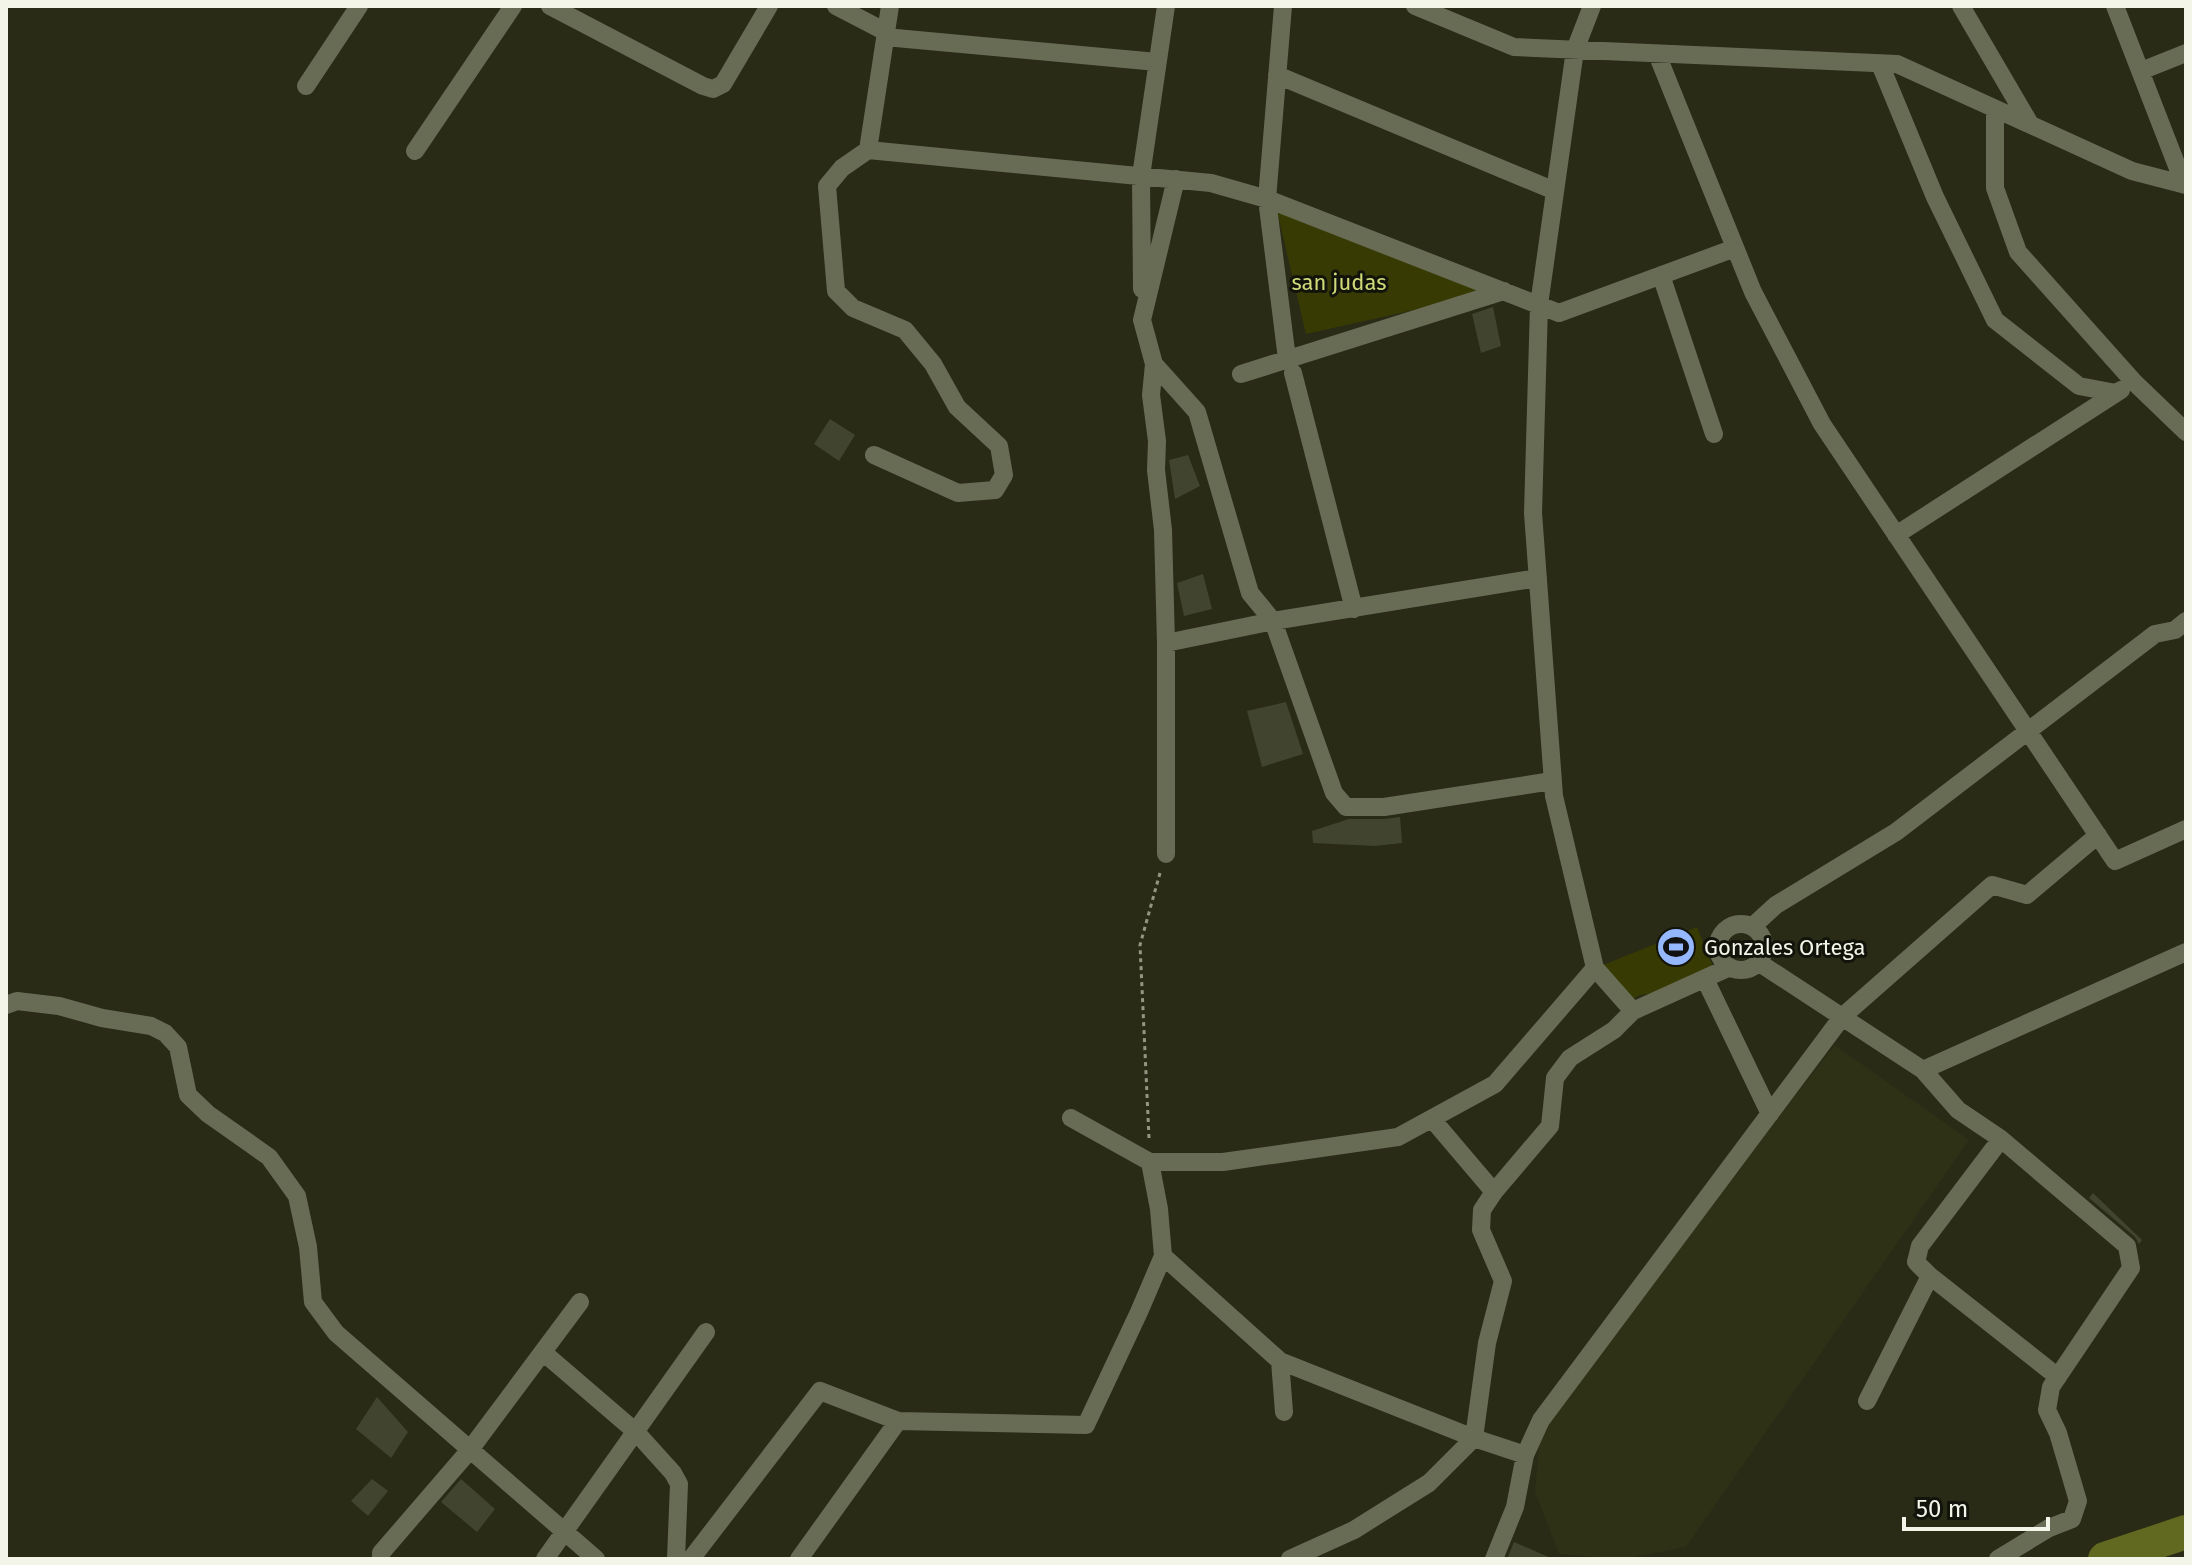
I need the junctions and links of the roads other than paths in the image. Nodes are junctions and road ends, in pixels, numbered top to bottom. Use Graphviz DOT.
graph roads {
  1 [pos="359,6"];
  2 [pos="513,6"];
  3 [pos="550,6"];
  4 [pos="769,6"];
  5 [pos="836,6"];
  6 [pos="890,6"];
  7 [pos="1166,6"];
  8 [pos="1283,6"];
  9 [pos="1415,6"];
  10 [pos="1592,6"];
  11 [pos="1961,6"];
  12 [pos="2115,6"];
  13 [pos="886,34"];
  14 [pos="1575,50"];
  15 [pos="2186,53"];
  16 [pos="1657,54"];
  17 [pos="1157,62"];
  18 [pos="1888,64"];
  19 [pos="2141,71"];
  20 [pos="1277,75"];
  21 [pos="306,86"];
  22 [pos="1992,107"];
  23 [pos="2030,124"];
  24 [pos="868,150"];
  25 [pos="415,151"];
  26 [pos="1141,176"];
  27 [pos="1176,179"];
  28 [pos="2185,184"];
  29 [pos="1555,191"];
  30 [pos="1267,199"];
  31 [pos="1735,248"];
  32 [pos="1661,275"];
  33 [pos="1504,291"];
  34 [pos="1539,305"];
  35 [pos="1142,320"];
  36 [pos="1154,364"];
  37 [pos="1290,366"];
  38 [pos="1241,374"];
  39 [pos="2134,382"];
  40 [pos="2116,393"];
  41 [pos="2186,432"];
  42 [pos="1714,434"];
  43 [pos="874,455"];
  44 [pos="1896,535"];
  45 [pos="1538,578"];
  46 [pos="1354,609"];
  47 [pos="1273,621"];
  48 [pos="2181,626"];
  49 [pos="1166,643"];
  50 [pos="2186,646"];
  51 [pos="2028,731"];
  52 [pos="1552,781"];
  53 [pos="2186,829"];
  54 [pos="2098,835"];
  55 [pos="1166,854"];
  56 [pos="1753,926"];
  57 [pos="2186,952"];
  58 [pos="1758,962"];
  59 [pos="1730,967"];
  60 [pos="1595,968"];
  61 [pos="1705,979"];
  62 [pos="6,1005"];
  63 [pos="1633,1011"];
  64 [pos="1842,1017"];
  65 [pos="1923,1070"];
  66 [pos="1770,1114"];
  67 [pos="1071,1118"];
  68 [pos="1432,1119"];
  69 [pos="2001,1139"];
  70 [pos="1150,1162"];
  71 [pos="1494,1192"];
  72 [pos="1163,1256"];
  73 [pos="1930,1276"];
  74 [pos="580,1302"];
  75 [pos="706,1332"];
  76 [pos="544,1353"];
  77 [pos="1280,1361"];
  78 [pos="2058,1377"];
  79 [pos="1867,1401"];
  80 [pos="1284,1412"];
  81 [pos="898,1421"];
  82 [pos="636,1432"];
  83 [pos="1474,1438"];
  84 [pos="469,1451"];
  85 [pos="1525,1455"];
  86 [pos="564,1533"];
  87 [pos="381,1559"];
  88 [pos="545,1559"];
  89 [pos="596,1559"];
  90 [pos="676,1559"];
  91 [pos="691,1559"];
  92 [pos="799,1559"];
  93 [pos="1290,1559"];
  94 [pos="1494,1559"];
  95 [pos="1998,1559"];
  1 -- 21 [label="street"];
  2 -- 25 [label="street"];
  3 -- 4 [label="street"];
  5 -- 13 [label="street"];
  6 -- 13 [label="street"];
  7 -- 17 [label="street"];
  8 -- 20 [label="street"];
  9 -- 14 [label="street"];
  10 -- 14 [label="street"];
  11 -- 23 [label="street"];
  12 -- 19 [label="street"];
  13 -- 17 [label="street"];
  13 -- 24 [label="street"];
  14 -- 16 [label="street"];
  14 -- 29 [label="street"];
  15 -- 19 [label="street"];
  16 -- 18 [label="street"];
  16 -- 31 [label="street"];
  17 -- 26 [label="street"];
  18 -- 22 [label="street"];
  18 -- 40 [label="street"];
  19 -- 28 [label="street"];
  20 -- 29 [label="street"];
  20 -- 30 [label="street"];
  22 -- 23 [label="street"];
  22 -- 39 [label="street"];
  23 -- 28 [label="street"];
  24 -- 26 [label="street"];
  24 -- 43 [label="street"];
  26 -- 27 [label="street"];
  26 -- 35 [label="street"];
  27 -- 30 [label="street"];
  27 -- 35 [label="street"];
  29 -- 34 [label="street"];
  30 -- 33 [label="street"];
  30 -- 37 [label="street"];
  31 -- 32 [label="street"];
  31 -- 44 [label="street"];
  32 -- 34 [label="street"];
  32 -- 42 [label="street"];
  33 -- 34 [label="street"];
  33 -- 37 [label="street"];
  34 -- 45 [label="street"];
  35 -- 36 [label="street"];
  36 -- 47 [label="street"];
  36 -- 49 [label="street"];
  37 -- 38 [label="street"];
  37 -- 46 [label="street"];
  39 -- 40 [label="street"];
  39 -- 41 [label="street"];
  40 -- 44 [label="street"];
  44 -- 51 [label="street"];
  45 -- 46 [label="street"];
  45 -- 52 [label="street"];
  46 -- 47 [label="street"];
  47 -- 49 [label="street"];
  47 -- 52 [label="street"];
  48 -- 50 [label="street"];
  48 -- 51 [label="street"];
  49 -- 55 [label="street"];
  51 -- 54 [label="street"];
  51 -- 56 [label="street"];
  52 -- 60 [label="street"];
  53 -- 54 [label="street"];
  54 -- 64 [label="street"];
  56 -- 58 [label="street"];
  56 -- 59 [label="street"];
  57 -- 65 [label="street"];
  58 -- 59 [label="street"];
  58 -- 64 [label="street"];
  59 -- 61 [label="street"];
  60 -- 63 [label="street"];
  60 -- 68 [label="street"];
  61 -- 63 [label="street"];
  61 -- 66 [label="street"];
  62 -- 84 [label="street"];
  63 -- 71 [label="street"];
  64 -- 65 [label="street"];
  64 -- 66 [label="street"];
  65 -- 69 [label="street"];
  66 -- 85 [label="street"];
  67 -- 70 [label="street"];
  68 -- 70 [label="street"];
  68 -- 71 [label="street"];
  69 -- 73 [label="street"];
  69 -- 78 [label="street"];
  70 -- 72 [label="street"];
  71 -- 83 [label="street"];
  72 -- 77 [label="street"];
  72 -- 81 [label="street"];
  73 -- 78 [label="street"];
  73 -- 79 [label="street"];
  74 -- 76 [label="street"];
  75 -- 82 [label="street"];
  76 -- 82 [label="street"];
  76 -- 84 [label="street"];
  77 -- 80 [label="street"];
  77 -- 83 [label="street"];
  78 -- 95 [label="street"];
  81 -- 91 [label="street"];
  81 -- 92 [label="street"];
  82 -- 86 [label="street"];
  82 -- 90 [label="street"];
  83 -- 85 [label="street"];
  83 -- 93 [label="street"];
  84 -- 86 [label="street"];
  84 -- 87 [label="street"];
  85 -- 94 [label="street"];
  86 -- 88 [label="street"];
  86 -- 89 [label="street"];
}
